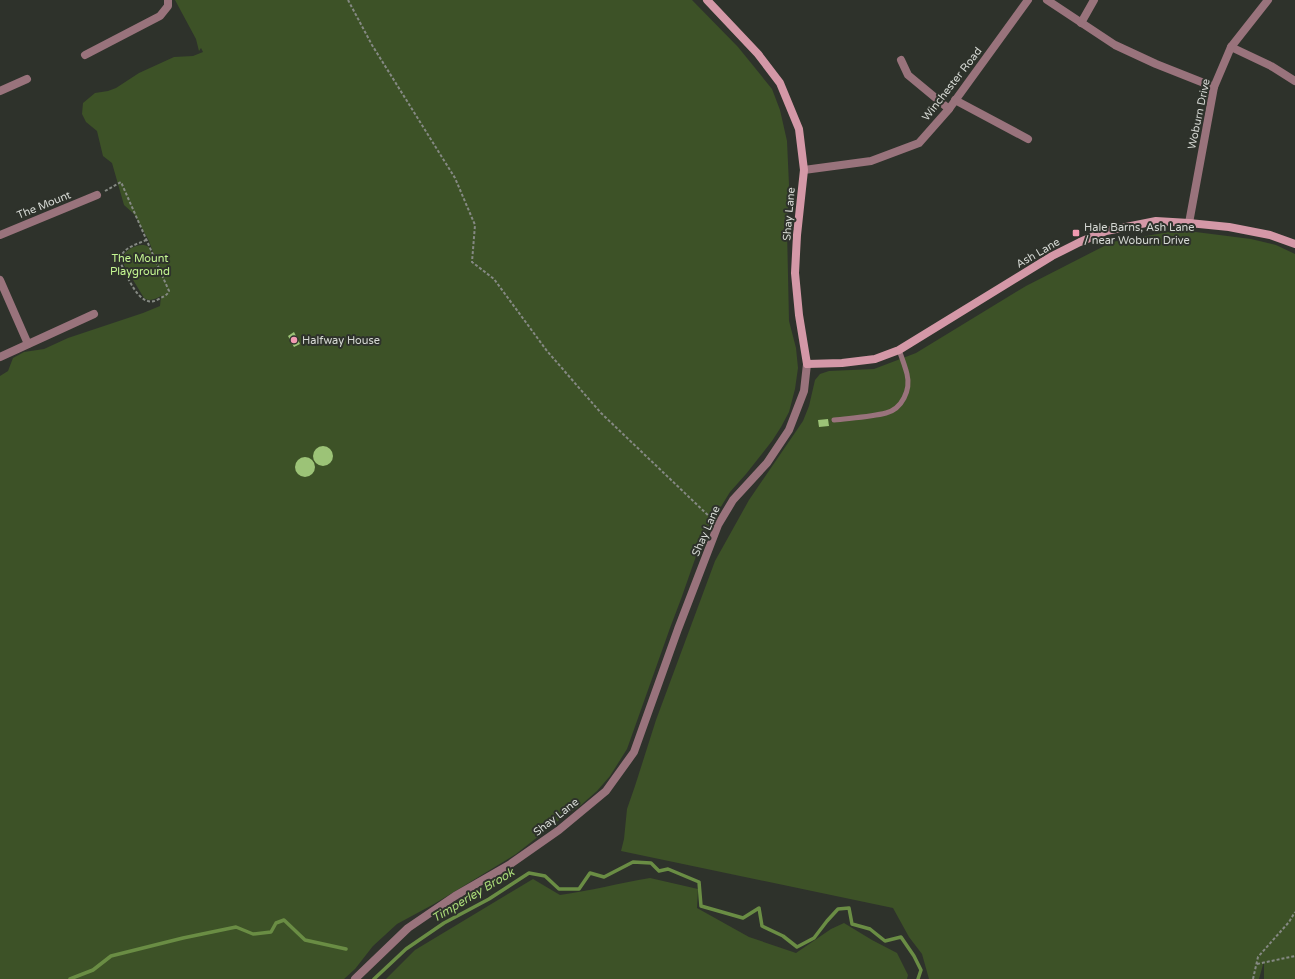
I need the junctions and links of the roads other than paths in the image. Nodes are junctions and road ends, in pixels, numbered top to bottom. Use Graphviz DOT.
graph roads {
  1 [pos="168,0"];
  2 [pos="707,0"];
  3 [pos="1028,0"];
  4 [pos="1047,0"];
  5 [pos="1094,0"];
  6 [pos="1268,0"];
  7 [pos="1081,23"];
  8 [pos="1231,47"];
  9 [pos="85,55"];
  10 [pos="901,60"];
  11 [pos="27,79"];
  12 [pos="1295,81"];
  13 [pos="1214,87"];
  14 [pos="0,91"];
  15 [pos="955,100"];
  16 [pos="949,109"];
  17 [pos="1028,139"];
  18 [pos="804,170"];
  19 [pos="97,195"];
  20 [pos="1189,223"];
  21 [pos="0,235"];
  22 [pos="1295,244"];
  23 [pos="0,280"];
  24 [pos="94,314"];
  25 [pos="28,344"];
  26 [pos="899,350"];
  27 [pos="0,357"];
  28 [pos="806,364"];
  29 [pos="834,420"];
  30 [pos="356,979"];
  1 -- 9 [label="street"];
  2 -- 18 [label="street, Shay Lane"];
  3 -- 15 [label="street, Winchester Road"];
  4 -- 7 [label="street"];
  5 -- 7 [label="street"];
  6 -- 8 [label="street, Woburn Drive"];
  7 -- 13 [label="street"];
  8 -- 12 [label="street"];
  8 -- 13 [label="street, Woburn Drive"];
  10 -- 16 [label="street"];
  11 -- 14 [label="street"];
  13 -- 20 [label="street, Woburn Drive"];
  15 -- 16 [label="street, Winchester Road"];
  15 -- 17 [label="street"];
  16 -- 18 [label="street, Winchester Road"];
  18 -- 28 [label="street, Shay Lane"];
  19 -- 21 [label="street, The Mount"];
  20 -- 22 [label="street, Ash Lane"];
  20 -- 26 [label="street, Ash Lane"];
  23 -- 25 [label="street"];
  24 -- 25 [label="street"];
  25 -- 27 [label="street"];
  26 -- 28 [label="street, Ash Lane"];
  26 -- 29 [label="lane"];
  28 -- 30 [label="street, Shay Lane"];
}
